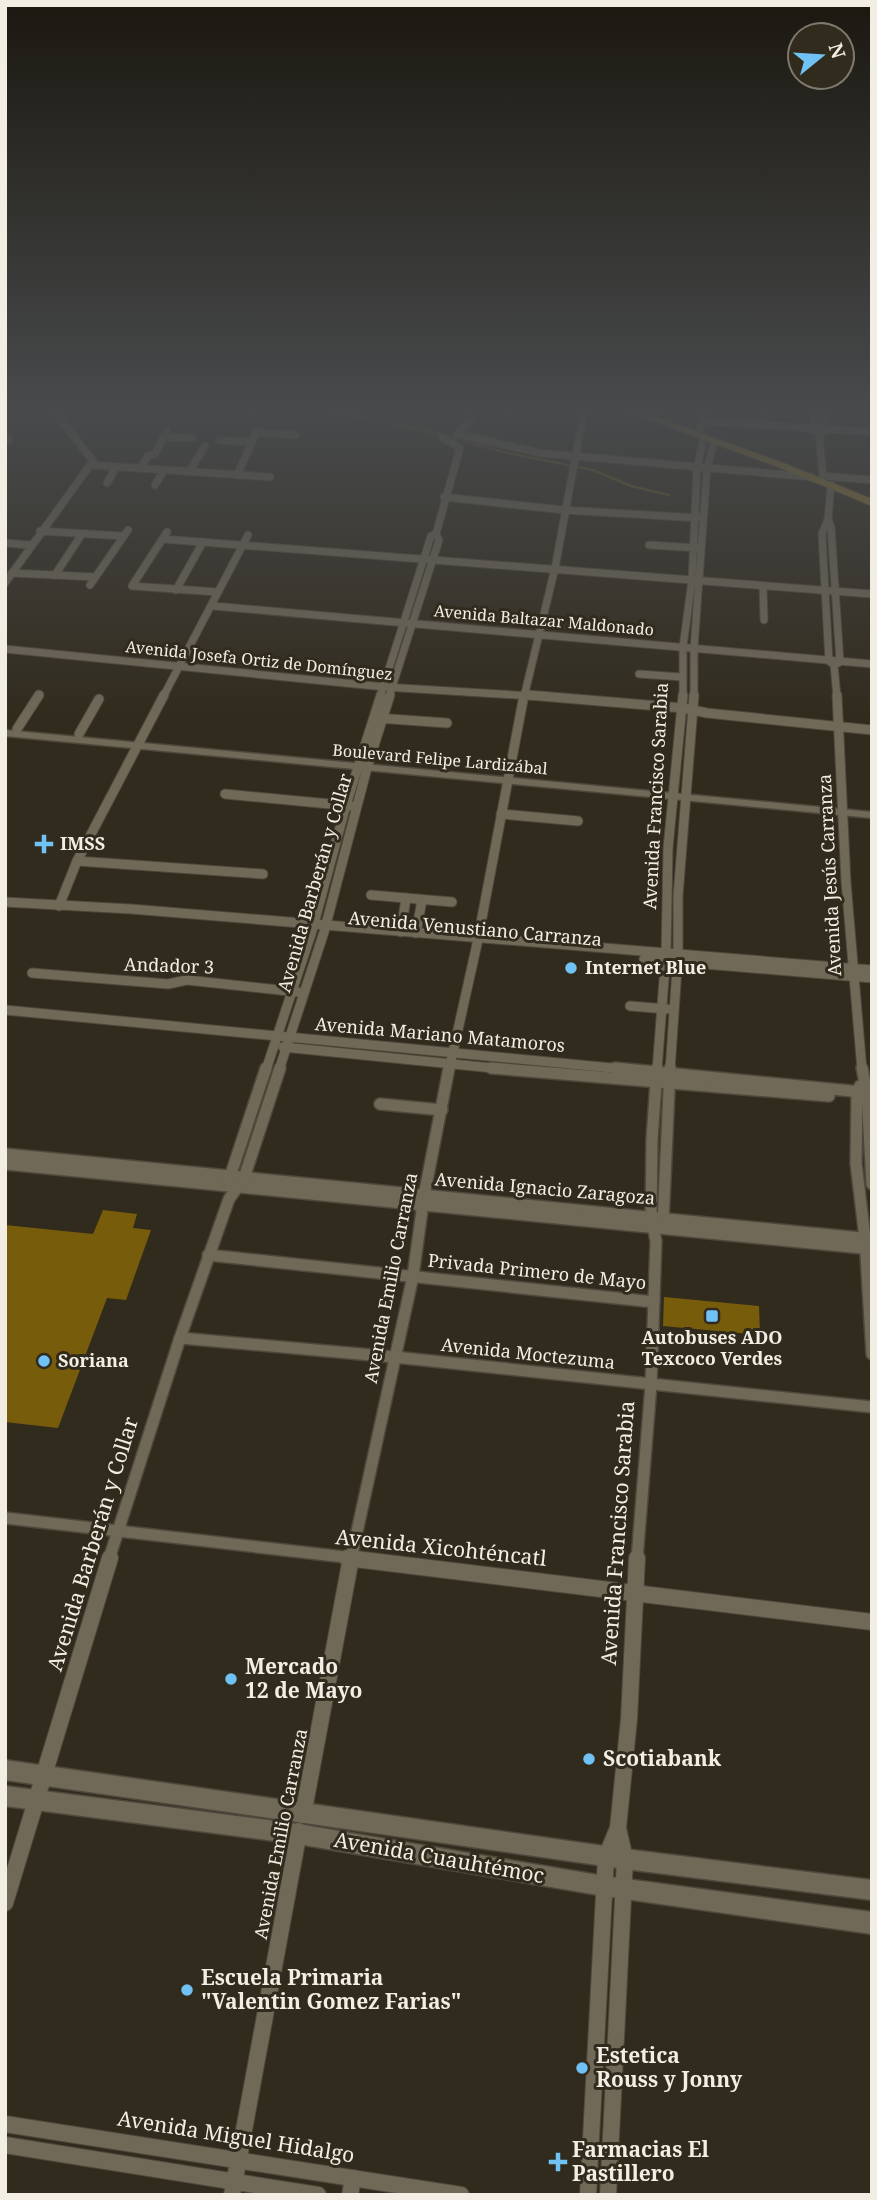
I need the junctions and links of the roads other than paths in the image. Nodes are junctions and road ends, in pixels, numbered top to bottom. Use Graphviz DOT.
graph roads {
  1 [pos="53,514"];
  2 [pos="441,514"];
  3 [pos="563,514"];
  4 [pos="625,514"];
  5 [pos="698,514"];
  6 [pos="829,514"];
  7 [pos="698,518"];
  8 [pos="828,520"];
  9 [pos="40,531"];
  10 [pos="82,534"];
  11 [pos="248,536"];
  12 [pos="203,542"];
  13 [pos="5,543"];
  14 [pos="31,545"];
  15 [pos="243,545"];
  16 [pos="649,547"];
  17 [pos="698,551"];
  18 [pos="430,558"];
  19 [pos="555,568"];
  20 [pos="12,573"];
  21 [pos="55,575"];
  22 [pos="95,577"];
  23 [pos="696,580"];
  24 [pos="5,583"];
  25 [pos="90,585"];
  26 [pos="763,586"];
  27 [pos="176,590"];
  28 [pos="827,591"];
  29 [pos="218,592"];
  30 [pos="837,592"];
  31 [pos="872,594"];
  32 [pos="213,606"];
  33 [pos="764,620"];
  34 [pos="407,622"];
  35 [pos="537,634"];
  36 [pos="683,647"];
  37 [pos="694,648"];
  38 [pos="5,649"];
  39 [pos="835,663"];
  40 [pos="872,664"];
  41 [pos="181,667"];
  42 [pos="639,674"];
  43 [pos="682,677"];
  44 [pos="389,688"];
  45 [pos="39,695"];
  46 [pos="526,697"];
  47 [pos="99,699"];
  48 [pos="688,712"];
  49 [pos="379,718"];
  50 [pos="447,723"];
  51 [pos="841,727"];
  52 [pos="872,730"];
  53 [pos="16,731"];
  54 [pos="79,734"];
  55 [pos="141,743"];
  56 [pos="364,764"];
  57 [pos="507,778"];
  58 [pos="225,794"];
  59 [pos="680,794"];
  60 [pos="346,805"];
  61 [pos="357,806"];
  62 [pos="872,809"];
  63 [pos="842,810"];
  64 [pos="500,814"];
  65 [pos="872,815"];
  66 [pos="578,821"];
  67 [pos="78,862"];
  68 [pos="327,869"];
  69 [pos="338,870"];
  70 [pos="263,874"];
  71 [pos="371,895"];
  72 [pos="673,895"];
  73 [pos="406,898"];
  74 [pos="422,900"];
  75 [pos="5,902"];
  76 [pos="452,902"];
  77 [pos="59,906"];
  78 [pos="313,928"];
  79 [pos="325,928"];
  80 [pos="401,932"];
  81 [pos="416,933"];
  82 [pos="478,941"];
  83 [pos="666,958"];
  84 [pos="678,959"];
  85 [pos="872,970"];
  86 [pos="32,973"];
  87 [pos="852,973"];
  88 [pos="872,978"];
  89 [pos="292,991"];
  90 [pos="304,992"];
  91 [pos="630,1006"];
  92 [pos="661,1009"];
  93 [pos="5,1010"];
  94 [pos="674,1010"];
  95 [pos="275,1042"];
  96 [pos="288,1043"];
  97 [pos="451,1059"];
  98 [pos="657,1078"];
  99 [pos="669,1079"];
  100 [pos="865,1094"];
  101 [pos="380,1104"];
  102 [pos="254,1105"];
  103 [pos="268,1106"];
  104 [pos="442,1110"];
  105 [pos="652,1139"];
  106 [pos="665,1141"];
  107 [pos="5,1154"];
  108 [pos="856,1163"];
  109 [pos="5,1164"];
  110 [pos="870,1165"];
  111 [pos="652,1168"];
  112 [pos="665,1170"];
  113 [pos="872,1184"];
  114 [pos="234,1186"];
  115 [pos="423,1201"];
  116 [pos="657,1222"];
  117 [pos="868,1243"];
  118 [pos="208,1255"];
  119 [pos="413,1276"];
  120 [pos="654,1302"];
  121 [pos="871,1318"];
  122 [pos="180,1338"];
  123 [pos="872,1354"];
  124 [pos="394,1357"];
  125 [pos="651,1385"];
  126 [pos="872,1407"];
  127 [pos="5,1518"];
  128 [pos="118,1530"];
  129 [pos="351,1559"];
  130 [pos="634,1591"];
  131 [pos="872,1622"];
  132 [pos="5,1770"];
  133 [pos="45,1775"];
  134 [pos="5,1796"];
  135 [pos="36,1801"];
  136 [pos="300,1824"];
  137 [pos="616,1858"];
  138 [pos="613,1887"];
  139 [pos="872,1890"];
  140 [pos="5,1903"];
  141 [pos="872,1923"];
  142 [pos="594,2072"];
  143 [pos="614,2076"];
  144 [pos="5,2124"];
  145 [pos="89,2137"];
  146 [pos="5,2145"];
  147 [pos="84,2158"];
  148 [pos="239,2161"];
  149 [pos="352,2186"];
  150 [pos="234,2188"];
  151 [pos="416,2191"];
  152 [pos="318,2195"];
  153 [pos="461,2195"];
  154 [pos="588,2195"];
  155 [pos="608,2195"];
  1 -- 9 [label="street"];
  2 -- 18 [label="street, Avenida Barberán y Collar"];
  3 -- 19 [label="street, Avenida Emilio Carranza"];
  4 -- 7 [label="street"];
  5 -- 7 [label="street, Avenida Francisco Sarabia"];
  6 -- 8 [label="street, Avenida Jesús Carranza"];
  7 -- 17 [label="street, Avenida Francisco Sarabia"];
  8 -- 28 [label="street, Avenida Jesús Carranza"];
  8 -- 30 [label="street, Avenida Jesús Carranza"];
  9 -- 10 [label="street"];
  9 -- 14 [label="street"];
  10 -- 21 [label="street"];
  10 -- 22 [label="street"];
  11 -- 15 [label="street"];
  12 -- 15 [label="street"];
  12 -- 27 [label="street"];
  12 -- 27 [label="street"];
  13 -- 14 [label="street"];
  14 -- 20 [label="street"];
  15 -- 18 [label="street"];
  15 -- 29 [label="street"];
  16 -- 17 [label="street"];
  17 -- 23 [label="street, Avenida Francisco Sarabia"];
  18 -- 19 [label="street"];
  18 -- 34 [label="street, Avenida Barberán y Collar"];
  19 -- 23 [label="street"];
  19 -- 35 [label="street, Avenida Emilio Carranza"];
  20 -- 21 [label="street"];
  20 -- 24 [label="street"];
  21 -- 22 [label="street"];
  22 -- 25 [label="street"];
  23 -- 26 [label="street"];
  23 -- 36 [label="street, Avenida Francisco Sarabia"];
  23 -- 37 [label="street, Avenida Francisco Sarabia"];
  26 -- 28 [label="street"];
  26 -- 33 [label="street"];
  27 -- 29 [label="street"];
  28 -- 30 [label="street"];
  28 -- 39 [label="street, Avenida Jesús Carranza"];
  29 -- 32 [label="street"];
  30 -- 31 [label="street"];
  30 -- 39 [label="street, Avenida Jesús Carranza"];
  32 -- 34 [label="street, Avenida Baltazar Maldonado"];
  32 -- 41 [label="street"];
  34 -- 35 [label="street, Avenida Baltazar Maldonado"];
  34 -- 44 [label="street, Avenida Barberán y Collar"];
  35 -- 36 [label="street, Avenida Baltazar Maldonado"];
  35 -- 46 [label="street, Avenida Emilio Carranza"];
  36 -- 37 [label="street, Avenida Baltazar Maldonado"];
  36 -- 43 [label="street, Avenida Francisco Sarabia"];
  37 -- 39 [label="street, Avenida Baltazar Maldonado"];
  37 -- 48 [label="street, Avenida Francisco Sarabia"];
  38 -- 41 [label="street, Avenida Josefa Ortiz de Domínguez"];
  39 -- 40 [label="street, Avenida Baltazar Maldonado"];
  39 -- 51 [label="street, Avenida Jesús Carranza"];
  41 -- 44 [label="street, Avenida Josefa Ortiz de Domínguez"];
  41 -- 55 [label="street"];
  42 -- 43 [label="street"];
  43 -- 48 [label="street, Avenida Francisco Sarabia"];
  44 -- 46 [label="street, Avenida Josefa Ortiz de Domínguez"];
  44 -- 49 [label="street, Avenida Barberán y Collar"];
  45 -- 53 [label="street"];
  46 -- 48 [label="street, Avenida Josefa Ortiz de Domínguez"];
  46 -- 57 [label="street, Avenida Emilio Carranza"];
  47 -- 54 [label="street"];
  48 -- 51 [label="street, Avenida Josefa Ortiz de Domínguez"];
  48 -- 59 [label="street, Avenida Francisco Sarabia"];
  49 -- 50 [label="street"];
  49 -- 56 [label="street, Avenida Barberán y Collar"];
  51 -- 52 [label="street, Avenida Josefa Ortiz de Domínguez"];
  51 -- 63 [label="street, Avenida Jesús Carranza"];
  53 -- 54 [label="main road, Boulevard Felipe Lardizábal"];
  53 -- 55 [label="main road, Boulevard Felipe Lardizábal"];
  54 -- 55 [label="main road, Boulevard Felipe Lardizábal"];
  55 -- 56 [label="main road, Boulevard Felipe Lardizábal"];
  55 -- 67 [label="street"];
  56 -- 57 [label="main road, Boulevard Felipe Lardizábal"];
  56 -- 60 [label="street, Avenida Barberán y Collar"];
  56 -- 61 [label="street, Avenida Barberán y Collar"];
  57 -- 59 [label="main road, Boulevard Felipe Lardizábal"];
  57 -- 64 [label="street, Avenida Emilio Carranza"];
  58 -- 60 [label="street"];
  59 -- 63 [label="main road, Boulevard Felipe Lardizábal"];
  59 -- 72 [label="street, Avenida Francisco Sarabia"];
  60 -- 61 [label="street"];
  60 -- 68 [label="street, Avenida Barberán y Collar"];
  61 -- 69 [label="street, Avenida Barberán y Collar"];
  62 -- 63 [label="main road, Boulevard Felipe Lardizábal"];
  63 -- 65 [label="main road, Boulevard Felipe Lardizábal"];
  63 -- 87 [label="street, Avenida Jesús Carranza"];
  64 -- 66 [label="street"];
  64 -- 82 [label="street, Avenida Emilio Carranza"];
  67 -- 70 [label="street"];
  67 -- 77 [label="street"];
  68 -- 69 [label="street"];
  68 -- 78 [label="street, Avenida Barberán y Collar"];
  69 -- 79 [label="street, Avenida Barberán y Collar"];
  71 -- 73 [label="street"];
  72 -- 83 [label="street, Avenida Francisco Sarabia"];
  72 -- 84 [label="street, Avenida Francisco Sarabia"];
  73 -- 74 [label="street"];
  73 -- 80 [label="street"];
  74 -- 76 [label="street"];
  74 -- 81 [label="street"];
  75 -- 77 [label="street, Avenida Venustiano Carranza"];
  77 -- 78 [label="street, Avenida Venustiano Carranza"];
  78 -- 79 [label="street, Avenida Venustiano Carranza"];
  78 -- 89 [label="street, Avenida Barberán y Collar"];
  79 -- 80 [label="street, Avenida Venustiano Carranza"];
  79 -- 82 [label="street, Avenida Venustiano Carranza"];
  79 -- 90 [label="street, Avenida Barberán y Collar"];
  80 -- 81 [label="street, Avenida Venustiano Carranza"];
  81 -- 82 [label="street, Avenida Venustiano Carranza"];
  82 -- 83 [label="street, Avenida Venustiano Carranza"];
  82 -- 97 [label="street, Avenida Emilio Carranza"];
  83 -- 84 [label="street, Avenida Venustiano Carranza"];
  83 -- 92 [label="street, Avenida Francisco Sarabia"];
  84 -- 87 [label="street, Avenida Venustiano Carranza"];
  84 -- 94 [label="street, Avenida Francisco Sarabia"];
  85 -- 87 [label="street, Avenida Venustiano Carranza"];
  86 -- 89 [label="street, Andador 3"];
  87 -- 88 [label="street, Avenida Venustiano Carranza"];
  87 -- 100 [label="street, Avenida Jesús Carranza"];
  89 -- 90 [label="street, Andador 3"];
  89 -- 95 [label="street, Avenida Barberán y Collar"];
  90 -- 96 [label="street, Avenida Barberán y Collar"];
  91 -- 92 [label="street"];
  92 -- 94 [label="street"];
  92 -- 98 [label="street, Avenida Francisco Sarabia"];
  93 -- 95 [label="street, Avenida Mariano Matamoros"];
  94 -- 99 [label="street, Avenida Francisco Sarabia"];
  95 -- 96 [label="street, Avenida Mariano Matamoros"];
  95 -- 102 [label="street, Avenida Barberán y Collar"];
  96 -- 97 [label="street, Avenida Mariano Matamoros"];
  96 -- 103 [label="street, Avenida Barberán y Collar"];
  97 -- 98 [label="street, Avenida Mariano Matamoros"];
  97 -- 104 [label="street, Avenida Emilio Carranza"];
  98 -- 99 [label="street, Avenida Mariano Matamoros"];
  98 -- 105 [label="street, Avenida Francisco Sarabia"];
  99 -- 100 [label="street, Avenida Mariano Matamoros"];
  99 -- 106 [label="street, Avenida Francisco Sarabia"];
  100 -- 108 [label="street, Avenida Jesús Carranza"];
  100 -- 110 [label="street, Avenida Jesús Carranza"];
  101 -- 104 [label="street"];
  102 -- 103 [label="street"];
  102 -- 114 [label="street, Avenida Barberán y Collar"];
  103 -- 114 [label="street, Avenida Barberán y Collar"];
  104 -- 115 [label="street, Avenida Emilio Carranza"];
  105 -- 106 [label="street"];
  105 -- 111 [label="street, Avenida Francisco Sarabia"];
  106 -- 112 [label="street, Avenida Francisco Sarabia"];
  107 -- 114 [label="street, Avenida Ignacio Zaragoza"];
  108 -- 110 [label="street"];
  108 -- 117 [label="street, Avenida Jesús Carranza"];
  109 -- 114 [label="street, Avenida Ignacio Zaragoza"];
  110 -- 113 [label="street, Avenida Jesús Carranza"];
  111 -- 112 [label="street"];
  111 -- 116 [label="street, Avenida Francisco Sarabia"];
  112 -- 116 [label="street, Avenida Francisco Sarabia"];
  114 -- 115 [label="street, Avenida Ignacio Zaragoza"];
  114 -- 118 [label="street, Avenida Barberán y Collar"];
  115 -- 116 [label="street, Avenida Ignacio Zaragoza"];
  115 -- 119 [label="street, Avenida Emilio Carranza"];
  116 -- 117 [label="street, Avenida Ignacio Zaragoza"];
  116 -- 120 [label="street, Avenida Francisco Sarabia"];
  117 -- 121 [label="street, Avenida Jesús Carranza"];
  118 -- 119 [label="street, Privada Primero de Mayo"];
  118 -- 122 [label="street, Avenida Barberán y Collar"];
  119 -- 120 [label="street, Privada Primero de Mayo"];
  119 -- 124 [label="street, Avenida Emilio Carranza"];
  120 -- 125 [label="street, Avenida Francisco Sarabia"];
  121 -- 123 [label="street, Avenida Jesús Carranza"];
  122 -- 124 [label="street, Avenida Moctezuma"];
  122 -- 128 [label="street, Avenida Barberán y Collar"];
  124 -- 125 [label="street, Avenida Moctezuma"];
  124 -- 129 [label="street, Avenida Emilio Carranza"];
  125 -- 126 [label="street, Avenida Moctezuma"];
  125 -- 130 [label="street, Avenida Francisco Sarabia"];
  127 -- 128 [label="street, Avenida Xicohténcatl"];
  128 -- 129 [label="street, Avenida Xicohténcatl"];
  128 -- 133 [label="street, Avenida Barberán y Collar"];
  129 -- 130 [label="street, Avenida Xicohténcatl"];
  129 -- 136 [label="street, Avenida Emilio Carranza"];
  130 -- 131 [label="street, Avenida Xicohténcatl"];
  130 -- 137 [label="street, Avenida Francisco Sarabia"];
  132 -- 133 [label="main road, Avenida Cuauhtémoc"];
  133 -- 135 [label="street, Avenida Barberán y Collar"];
  133 -- 136 [label="main road, Avenida Cuauhtémoc"];
  134 -- 135 [label="main road, Avenida Cuauhtémoc"];
  135 -- 136 [label="main road, Avenida Cuauhtémoc"];
  135 -- 140 [label="street, Avenida Barberán y Collar"];
  136 -- 137 [label="main road, Avenida Cuauhtémoc"];
  136 -- 138 [label="main road, Avenida Cuauhtémoc"];
  136 -- 148 [label="street, Avenida Emilio Carranza"];
  137 -- 138 [label="street, Avenida Francisco Sarabia"];
  137 -- 139 [label="main road, Avenida Cuauhtémoc"];
  138 -- 141 [label="main road, Avenida Cuauhtémoc"];
  138 -- 142 [label="street, Avenida Francisco Sarabia"];
  138 -- 143 [label="street, Avenida Francisco Sarabia"];
  142 -- 143 [label="street"];
  142 -- 154 [label="street, Avenida Francisco Sarabia"];
  143 -- 155 [label="street, Avenida Francisco Sarabia"];
  144 -- 145 [label="street, Avenida Miguel Hidalgo"];
  145 -- 147 [label="street"];
  145 -- 148 [label="street, Avenida Miguel Hidalgo"];
  146 -- 147 [label="street"];
  147 -- 150 [label="street"];
  148 -- 149 [label="street, Avenida Miguel Hidalgo"];
  148 -- 150 [label="street, Avenida Emilio Carranza"];
  149 -- 151 [label="street, Avenida Miguel Hidalgo"];
  150 -- 152 [label="street"];
  151 -- 153 [label="street, Avenida Miguel Hidalgo"];
}
